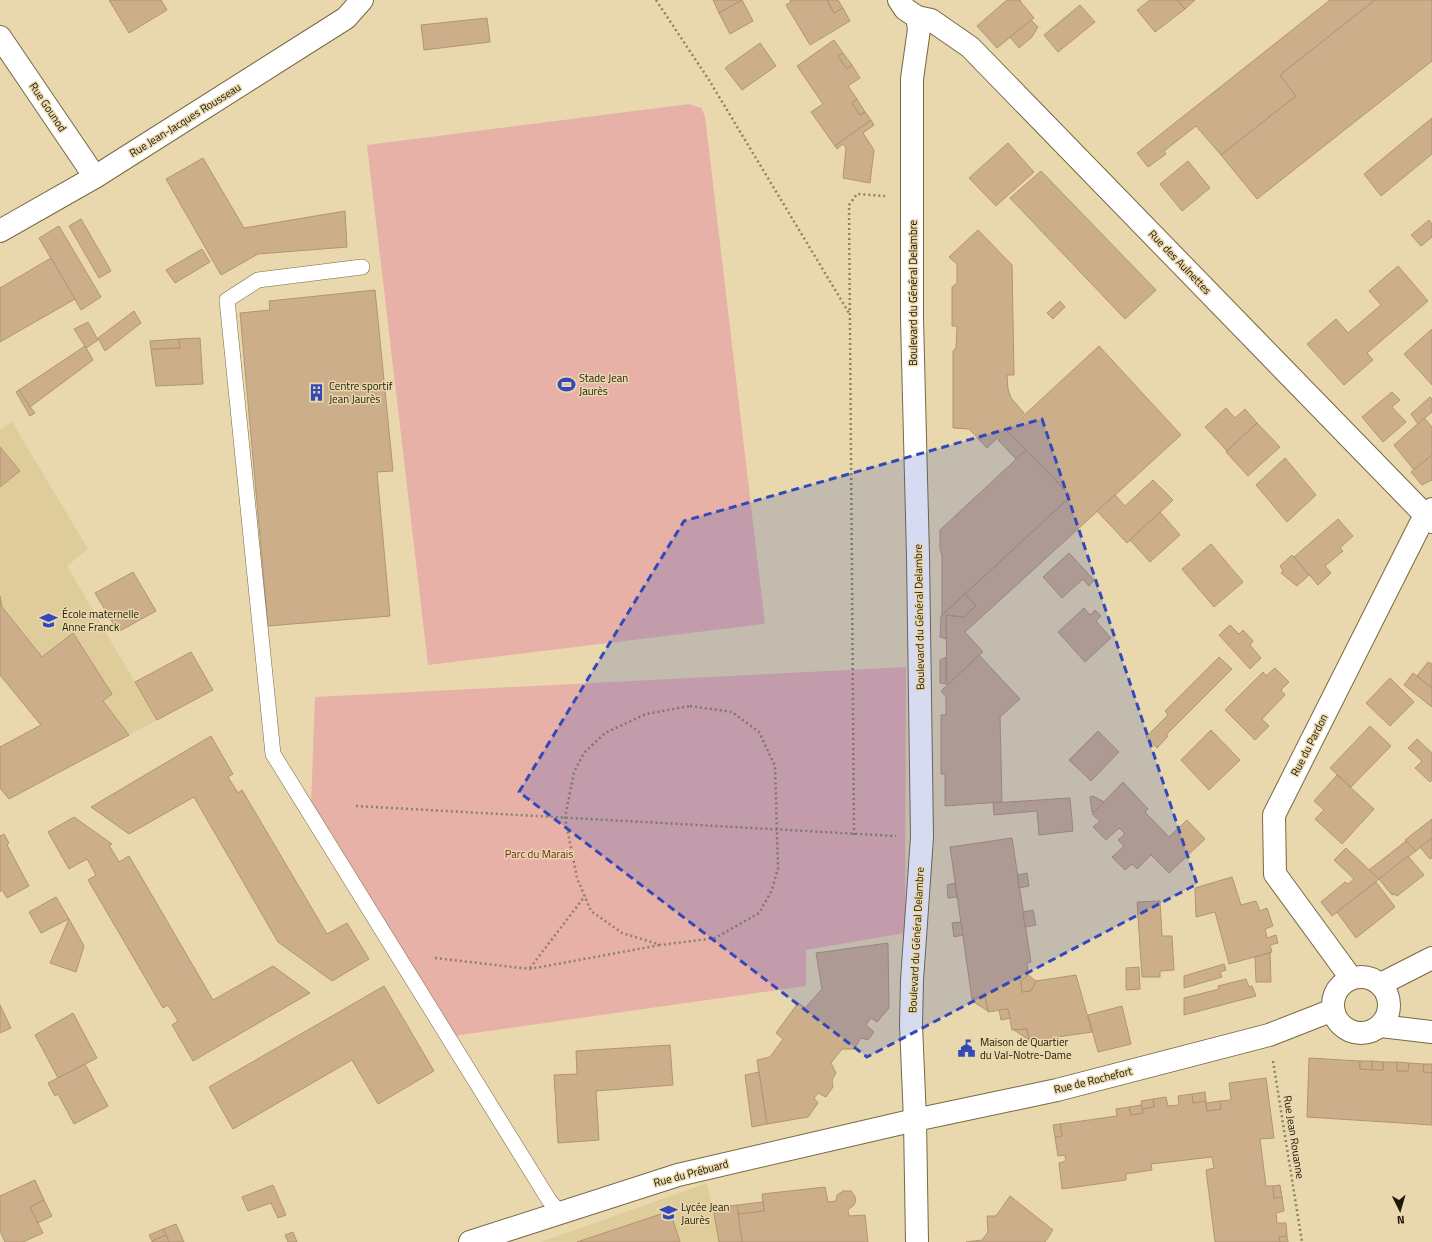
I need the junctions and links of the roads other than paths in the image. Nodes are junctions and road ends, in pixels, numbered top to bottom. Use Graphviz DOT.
graph roads {
  1 [pos="362,0"];
  2 [pos="898,0"];
  3 [pos="917,17"];
  4 [pos="0,37"];
  5 [pos="95,177"];
  6 [pos="0,231"];
  7 [pos="362,267"];
  8 [pos="1430,515"];
  9 [pos="1432,958"];
  10 [pos="1351,978"];
  11 [pos="1381,984"];
  12 [pos="1333,1010"];
  13 [pos="1381,1026"];
  14 [pos="1351,1032"];
  15 [pos="1432,1032"];
  16 [pos="1269,1035"];
  17 [pos="915,1120"];
  18 [pos="560,1213"];
  19 [pos="470,1242"];
  20 [pos="917,1242"];
  1 -- 5 [label="street, Rue Jean-Jacques Rousseau"];
  2 -- 3 [label="street"];
  3 -- 8 [label="street, Rue des Aulnettes"];
  3 -- 17 [label="street, Boulevard du Général Delambre"];
  4 -- 5 [label="street, Rue Gounod"];
  5 -- 6 [label="street, Rue Jean-Jacques Rousseau"];
  7 -- 18 [label="lane"];
  8 -- 10 [label="street, Rue du Pardon"];
  9 -- 11 [label="street"];
  10 -- 11 [label="street"];
  10 -- 12 [label="street"];
  11 -- 13 [label="street"];
  12 -- 14 [label="street"];
  12 -- 16 [label="street, Rue de Rochefort"];
  13 -- 14 [label="street"];
  13 -- 15 [label="street"];
  14 -- 16 [label="street, Rue de Rochefort"];
  16 -- 17 [label="street, Rue de Rochefort"];
  17 -- 18 [label="street, Rue du Prébuard"];
  17 -- 20 [label="street, Boulevard du Général Delambre"];
  18 -- 19 [label="street, Rue du Prébuard"];
}
